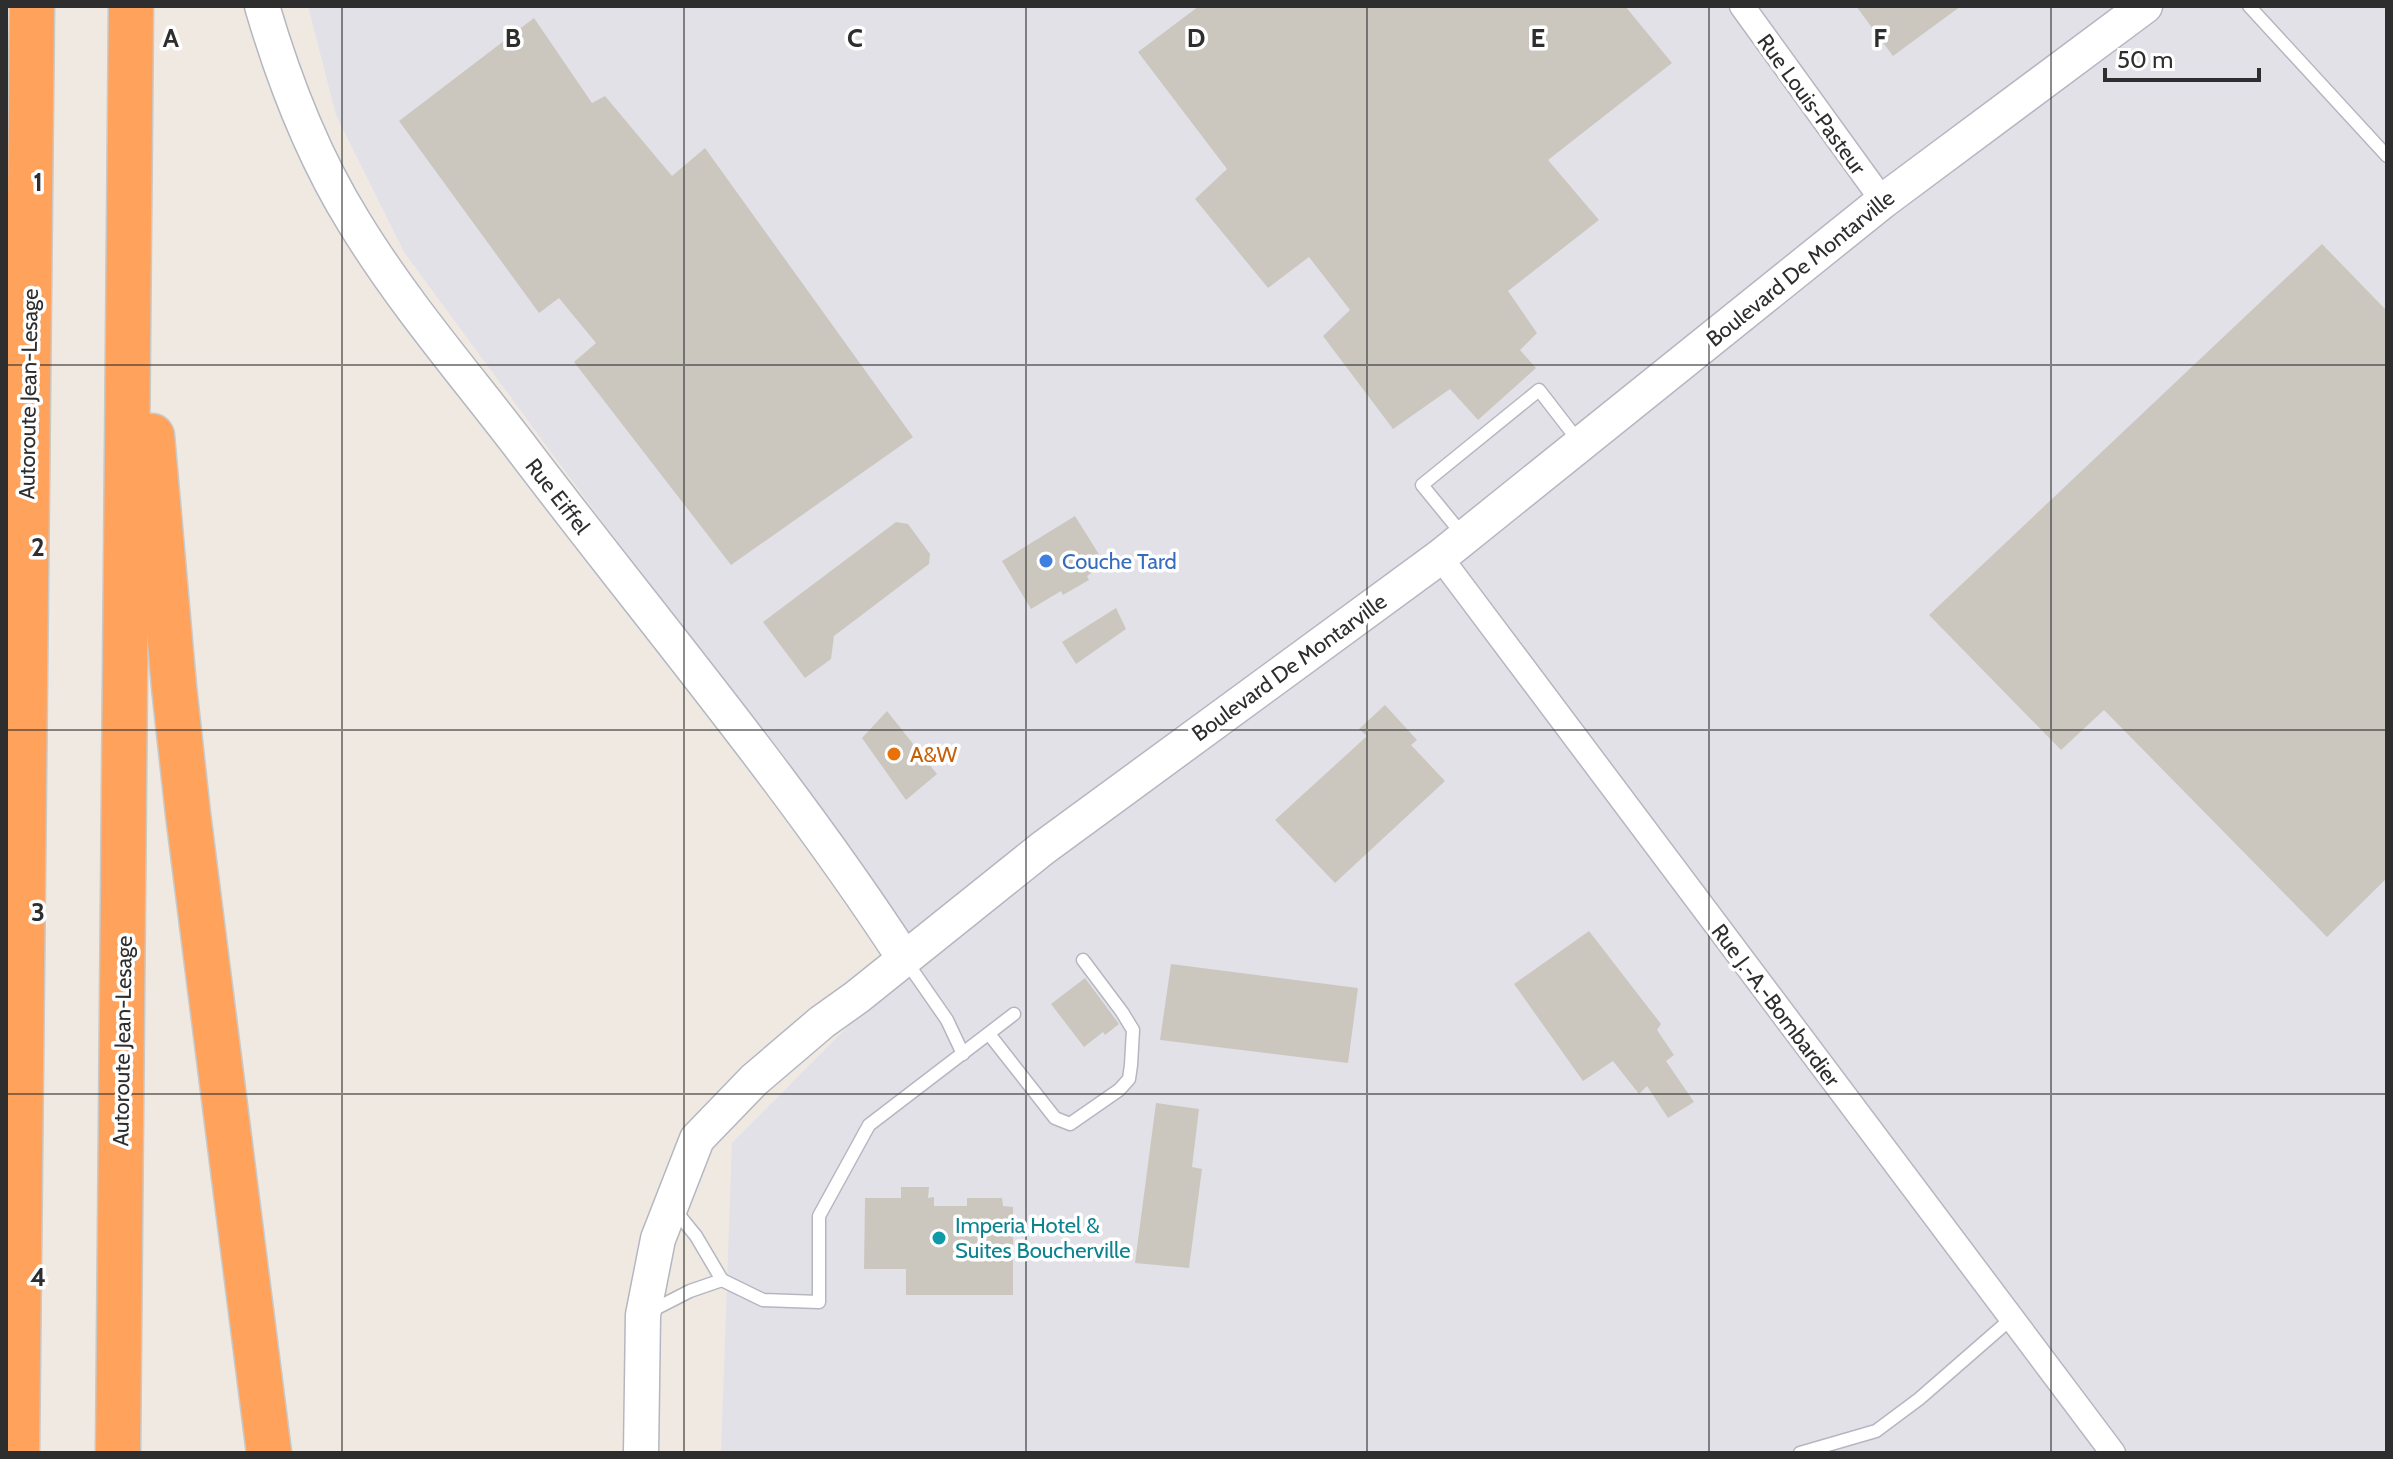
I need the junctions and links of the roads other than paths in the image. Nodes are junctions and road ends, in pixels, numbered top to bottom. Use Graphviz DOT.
graph roads {
  1 [pos="32,6"];
  2 [pos="131,6"];
  3 [pos="262,6"];
  4 [pos="1742,6"];
  5 [pos="2145,6"];
  6 [pos="2249,6"];
  7 [pos="2387,156"];
  8 [pos="130,163"];
  9 [pos="1883,201"];
  10 [pos="30,229"];
  11 [pos="6,407"];
  12 [pos="1580,444"];
  13 [pos="1452,547"];
  14 [pos="904,958"];
  15 [pos="1083,960"];
  16 [pos="1014,1014"];
  17 [pos="989,1034"];
  18 [pos="963,1054"];
  19 [pos="671,1205"];
  20 [pos="722,1280"];
  21 [pos="643,1315"];
  22 [pos="2012,1318"];
  23 [pos="17,1453"];
  24 [pos="118,1453"];
  25 [pos="269,1453"];
  26 [pos="641,1453"];
  27 [pos="1800,1453"];
  28 [pos="2113,1453"];
  1 -- 10 [label="highway, Autoroute Jean-Lesage"];
  2 -- 8 [label="highway, Autoroute Jean-Lesage"];
  3 -- 14 [label="street, Rue Eiffel"];
  4 -- 9 [label="street, Rue Louis-Pasteur"];
  5 -- 9 [label="street, Boulevard De Montarville"];
  6 -- 7 [label="lane"];
  8 -- 24 [label="highway, Autoroute Jean-Lesage"];
  8 -- 25 [label="highway"];
  9 -- 12 [label="street, Boulevard De Montarville"];
  10 -- 11 [label="highway"];
  10 -- 23 [label="highway, Autoroute Jean-Lesage"];
  12 -- 13 [label="street, Boulevard De Montarville"];
  12 -- 13 [label="lane"];
  13 -- 14 [label="street, Boulevard De Montarville"];
  13 -- 22 [label="street, Rue J.-A.-Bombardier"];
  14 -- 18 [label="lane"];
  14 -- 19 [label="street, Boulevard De Montarville"];
  15 -- 17 [label="lane"];
  16 -- 17 [label="lane"];
  17 -- 18 [label="lane"];
  18 -- 20 [label="lane"];
  19 -- 20 [label="lane"];
  19 -- 21 [label="street, Boulevard De Montarville"];
  20 -- 21 [label="lane"];
  21 -- 26 [label="street, Boulevard De Montarville"];
  22 -- 27 [label="lane"];
  22 -- 28 [label="street, Rue J.-A.-Bombardier"];
}
